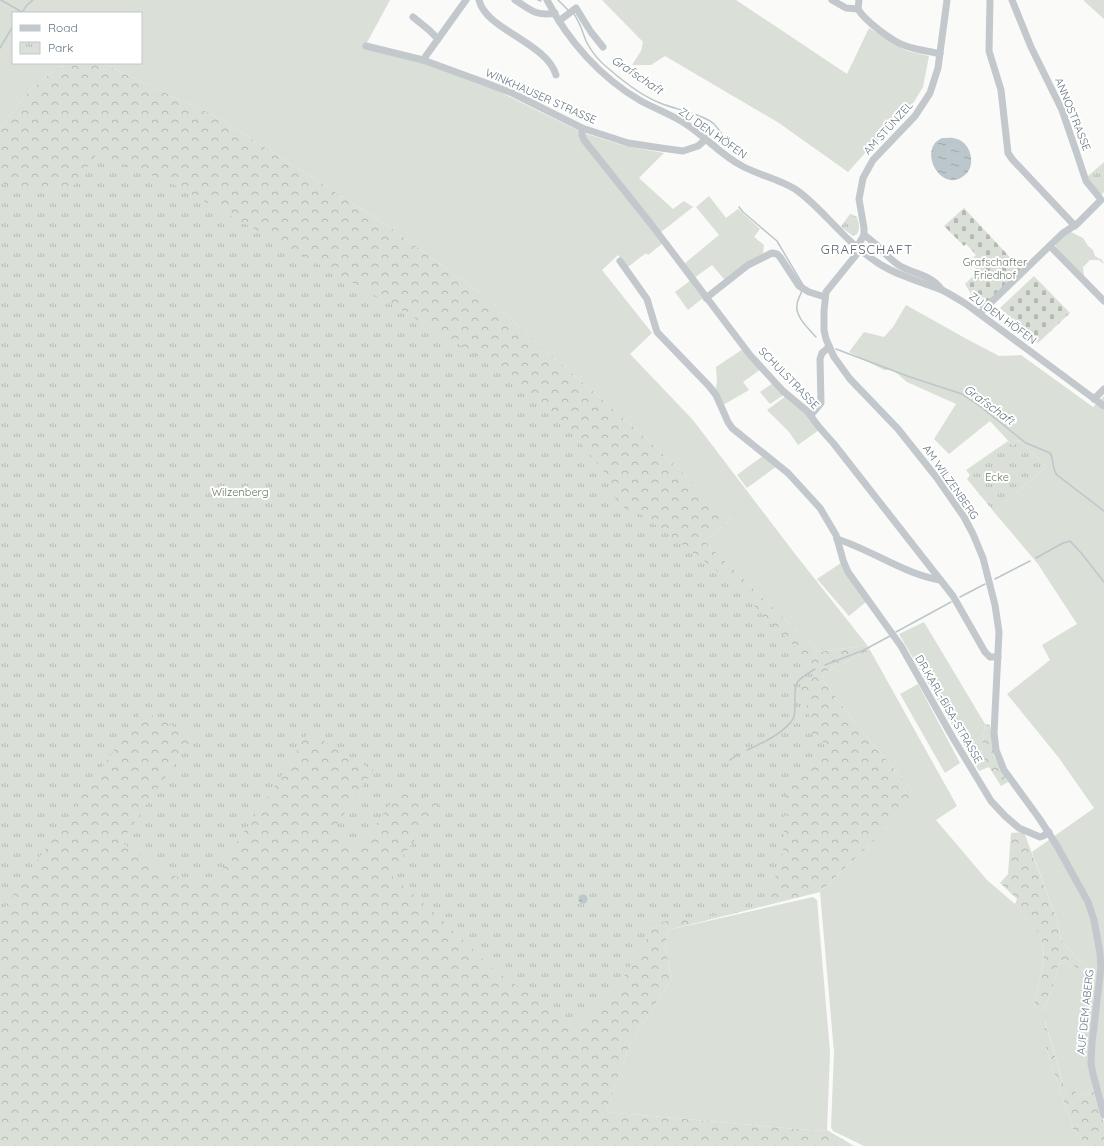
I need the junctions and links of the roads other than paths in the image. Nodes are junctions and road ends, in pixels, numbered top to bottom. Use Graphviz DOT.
graph roads {
  1 [pos="466,0"];
  2 [pos="479,0"];
  3 [pos="515,0"];
  4 [pos="547,0"];
  5 [pos="832,0"];
  6 [pos="858,0"];
  7 [pos="947,0"];
  8 [pos="990,0"];
  9 [pos="1012,0"];
  10 [pos="858,9"];
  11 [pos="555,14"];
  12 [pos="414,17"];
  13 [pos="559,21"];
  14 [pos="438,39"];
  15 [pos="366,46"];
  16 [pos="603,47"];
  17 [pos="940,54"];
  18 [pos="423,60"];
  19 [pos="556,75"];
  20 [pos="582,128"];
  21 [pos="706,139"];
  22 [pos="1075,226"];
  23 [pos="864,235"];
  24 [pos="1050,246"];
  25 [pos="858,248"];
  26 [pos="620,261"];
  27 [pos="941,290"];
  28 [pos="825,297"];
  29 [pos="706,298"];
  30 [pos="1104,301"];
  31 [pos="980,313"];
  32 [pos="829,347"];
  33 [pos="1104,389"];
  34 [pos="1094,399"];
  35 [pos="1104,406"];
  36 [pos="810,415"];
  37 [pos="837,539"];
  38 [pos="940,580"];
  39 [pos="998,657"];
  40 [pos="1049,832"];
  41 [pos="1082,890"];
  42 [pos="1104,1115"];
  1 -- 14 [label="street"];
  2 -- 19 [label="street"];
  3 -- 11 [label="street"];
  4 -- 11 [label="street, ZU DEN HÖFEN"];
  5 -- 10 [label="street"];
  6 -- 10 [label="street"];
  7 -- 17 [label="street, AM STÜNZEL"];
  8 -- 22 [label="street"];
  9 -- 22 [label="street, ANNOSTRASSE"];
  10 -- 17 [label="street"];
  11 -- 13 [label="street, ZU DEN HÖFEN"];
  12 -- 14 [label="street"];
  13 -- 16 [label="street"];
  13 -- 21 [label="street, ZU DEN HÖFEN"];
  14 -- 18 [label="street"];
  15 -- 18 [label="street, WINKHAUSER STRASSE"];
  17 -- 23 [label="street, AM STÜNZEL"];
  18 -- 20 [label="street, WINKHAUSER STRASSE"];
  20 -- 21 [label="street, WINKHAUSER STRASSE"];
  20 -- 29 [label="street, SCHULSTRASSE"];
  21 -- 25 [label="street, ZU DEN HÖFEN"];
  22 -- 24 [label="street, ANNOSTRASSE"];
  23 -- 25 [label="street"];
  23 -- 27 [label="street"];
  24 -- 30 [label="street"];
  24 -- 31 [label="street, ANNOSTRASSE"];
  25 -- 27 [label="street, ZU DEN HÖFEN"];
  25 -- 28 [label="street, AM WILZENBERG"];
  26 -- 37 [label="street, DR.KARL-BISA-STRASSE"];
  27 -- 31 [label="street, ZU DEN HÖFEN"];
  28 -- 29 [label="street"];
  28 -- 32 [label="street, AM WILZENBERG"];
  29 -- 36 [label="street, SCHULSTRASSE"];
  31 -- 34 [label="street, ZU DEN HÖFEN"];
  32 -- 36 [label="street"];
  32 -- 39 [label="street, AM WILZENBERG"];
  33 -- 34 [label="street"];
  34 -- 35 [label="street, ZU DEN HÖFEN"];
  36 -- 38 [label="street, SCHULSTRASSE"];
  37 -- 38 [label="street"];
  37 -- 40 [label="street, DR.KARL-BISA-STRASSE"];
  38 -- 39 [label="street, SCHULSTRASSE"];
  39 -- 40 [label="street, AM WILZENBERG"];
  40 -- 41 [label="street, AM WILZENBERG"];
  41 -- 42 [label="street, AUF DEM ABERG"];
}
